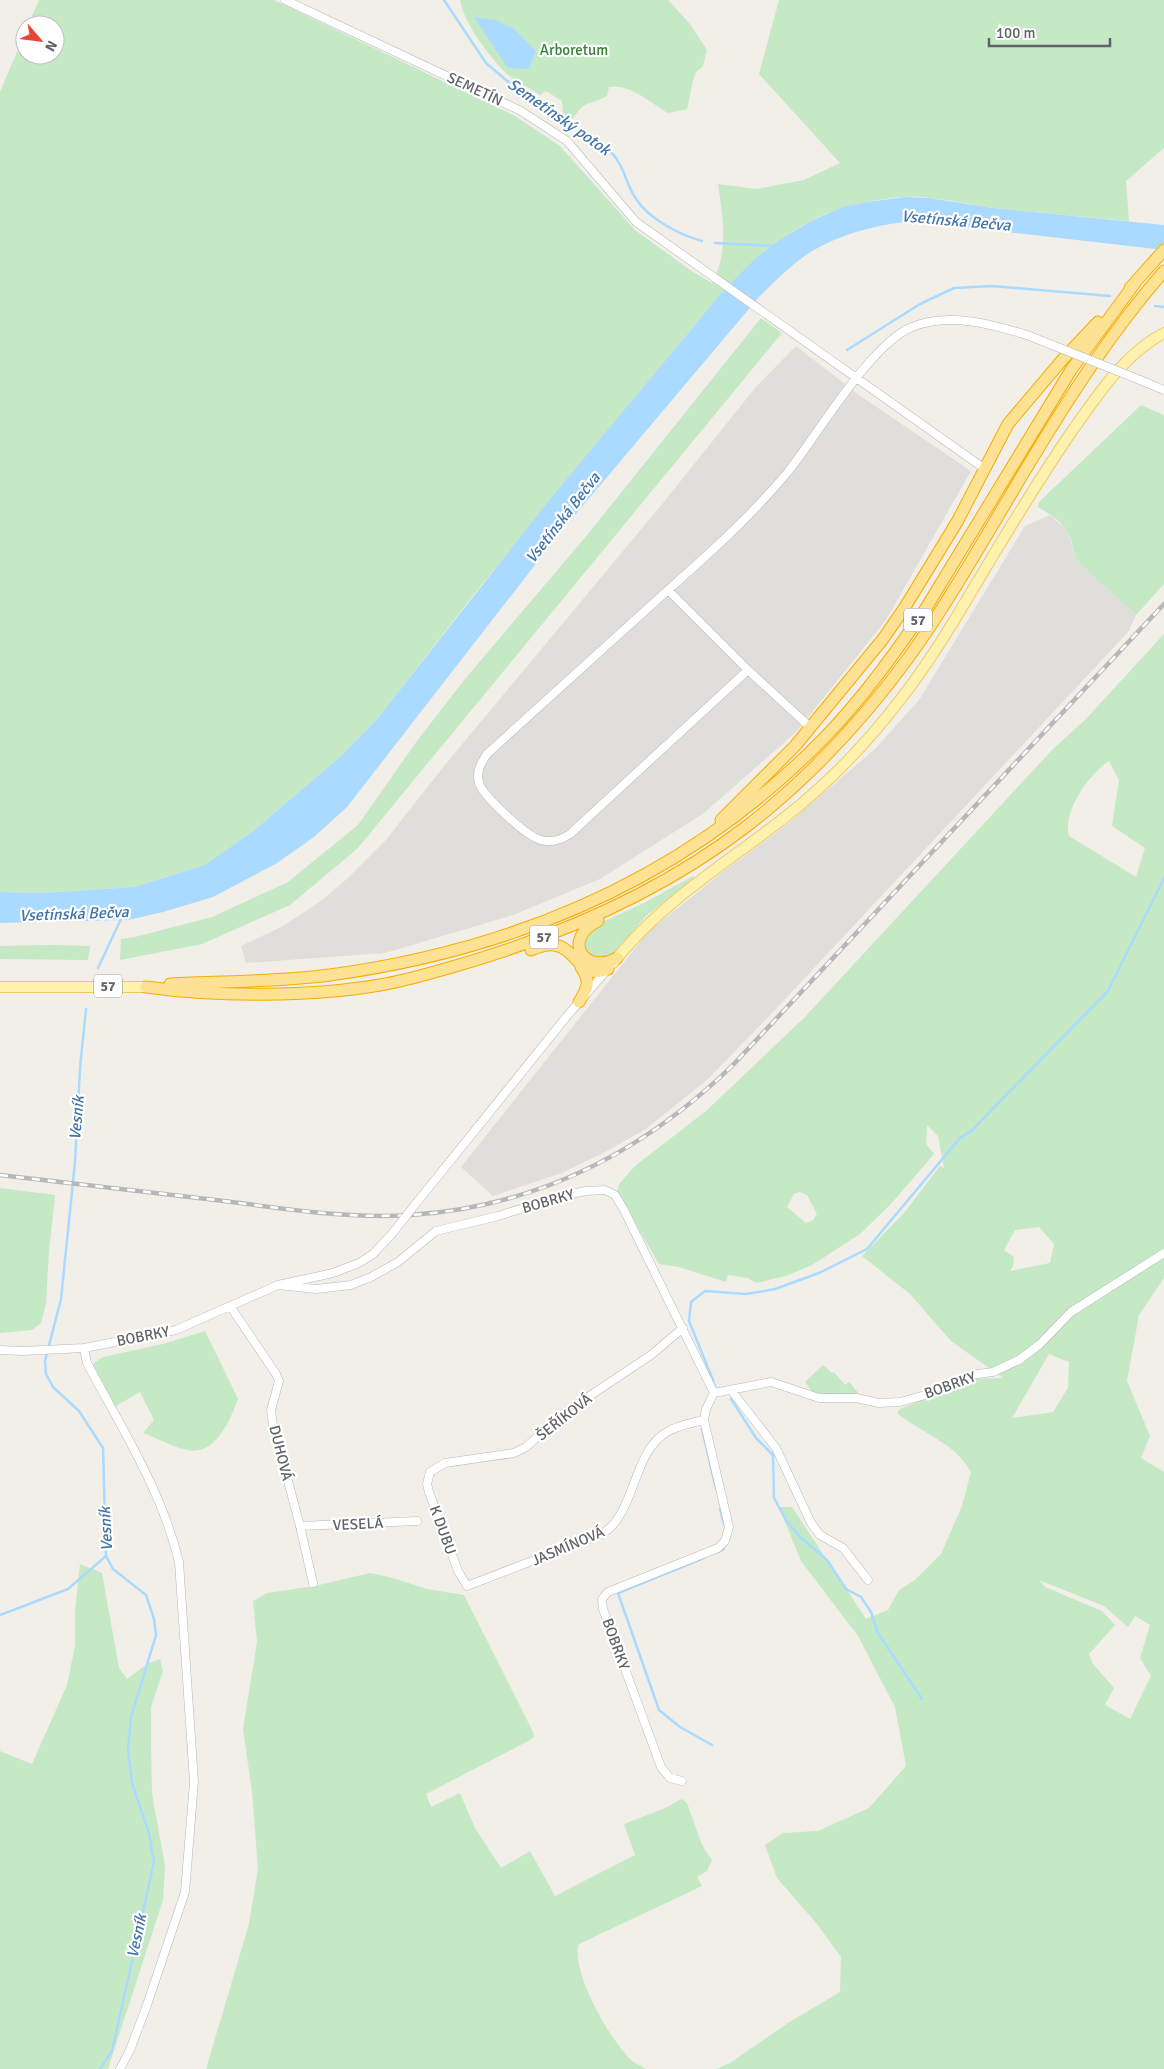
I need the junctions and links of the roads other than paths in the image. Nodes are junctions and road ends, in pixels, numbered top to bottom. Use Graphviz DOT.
graph roads {
  1 [pos="285,0"];
  2 [pos="1164,250"];
  3 [pos="1164,271"];
  4 [pos="1135,283"];
  5 [pos="1164,332"];
  6 [pos="857,379"];
  7 [pos="1164,390"];
  8 [pos="985,469"];
  9 [pos="668,590"];
  10 [pos="748,670"];
  11 [pos="811,728"];
  12 [pos="665,880"];
  13 [pos="626,886"];
  14 [pos="617,958"];
  15 [pos="577,961"];
  16 [pos="599,972"];
  17 [pos="415,977"];
  18 [pos="0,987"];
  19 [pos="146,987"];
  20 [pos="579,1002"];
  21 [pos="1164,1253"];
  22 [pos="278,1285"];
  23 [pos="230,1306"];
  24 [pos="683,1328"];
  25 [pos="84,1348"];
  26 [pos="0,1350"];
  27 [pos="731,1390"];
  28 [pos="714,1393"];
  29 [pos="704,1420"];
  30 [pos="430,1472"];
  31 [pos="417,1521"];
  32 [pos="300,1526"];
  33 [pos="868,1580"];
  34 [pos="313,1583"];
  35 [pos="467,1586"];
  36 [pos="682,1781"];
  37 [pos="120,2069"];
  1 -- 6 [label="street, SEMETÍN"];
  2 -- 4 [label="highway, 57"];
  3 -- 12 [label="highway, 57"];
  4 -- 8 [label="highway"];
  4 -- 13 [label="highway, 57"];
  5 -- 14 [label="main road"];
  6 -- 7 [label="street, bridge"];
  6 -- 8 [label="street, SEMETÍN"];
  6 -- 9 [label="street"];
  8 -- 11 [label="highway"];
  9 -- 10 [label="street"];
  9 -- 10 [label="street"];
  10 -- 11 [label="street"];
  11 -- 13 [label="highway"];
  12 -- 16 [label="highway"];
  12 -- 17 [label="highway, 57"];
  13 -- 19 [label="highway, 57"];
  14 -- 16 [label="highway"];
  15 -- 16 [label="highway"];
  15 -- 17 [label="highway"];
  15 -- 20 [label="highway"];
  16 -- 20 [label="street, BOBRKY"];
  17 -- 19 [label="highway, 57"];
  18 -- 19 [label="main road, 57"];
  20 -- 22 [label="street, BOBRKY, bridge"];
  21 -- 27 [label="street, BOBRKY"];
  22 -- 23 [label="street, BOBRKY"];
  22 -- 24 [label="street, BOBRKY"];
  23 -- 25 [label="street, BOBRKY"];
  23 -- 32 [label="street, DUHOVÁ"];
  24 -- 28 [label="street, BOBRKY"];
  24 -- 30 [label="street, ŠEŘÍKOVÁ"];
  25 -- 26 [label="street, BOBRKY"];
  25 -- 37 [label="street"];
  27 -- 28 [label="street, BOBRKY"];
  27 -- 33 [label="street"];
  28 -- 29 [label="street"];
  29 -- 35 [label="street, JASMÍNOVÁ"];
  29 -- 36 [label="street, BOBRKY"];
  30 -- 35 [label="street, K DUBU"];
  31 -- 32 [label="street, VESELÁ"];
  32 -- 34 [label="street, DUHOVÁ"];
}
